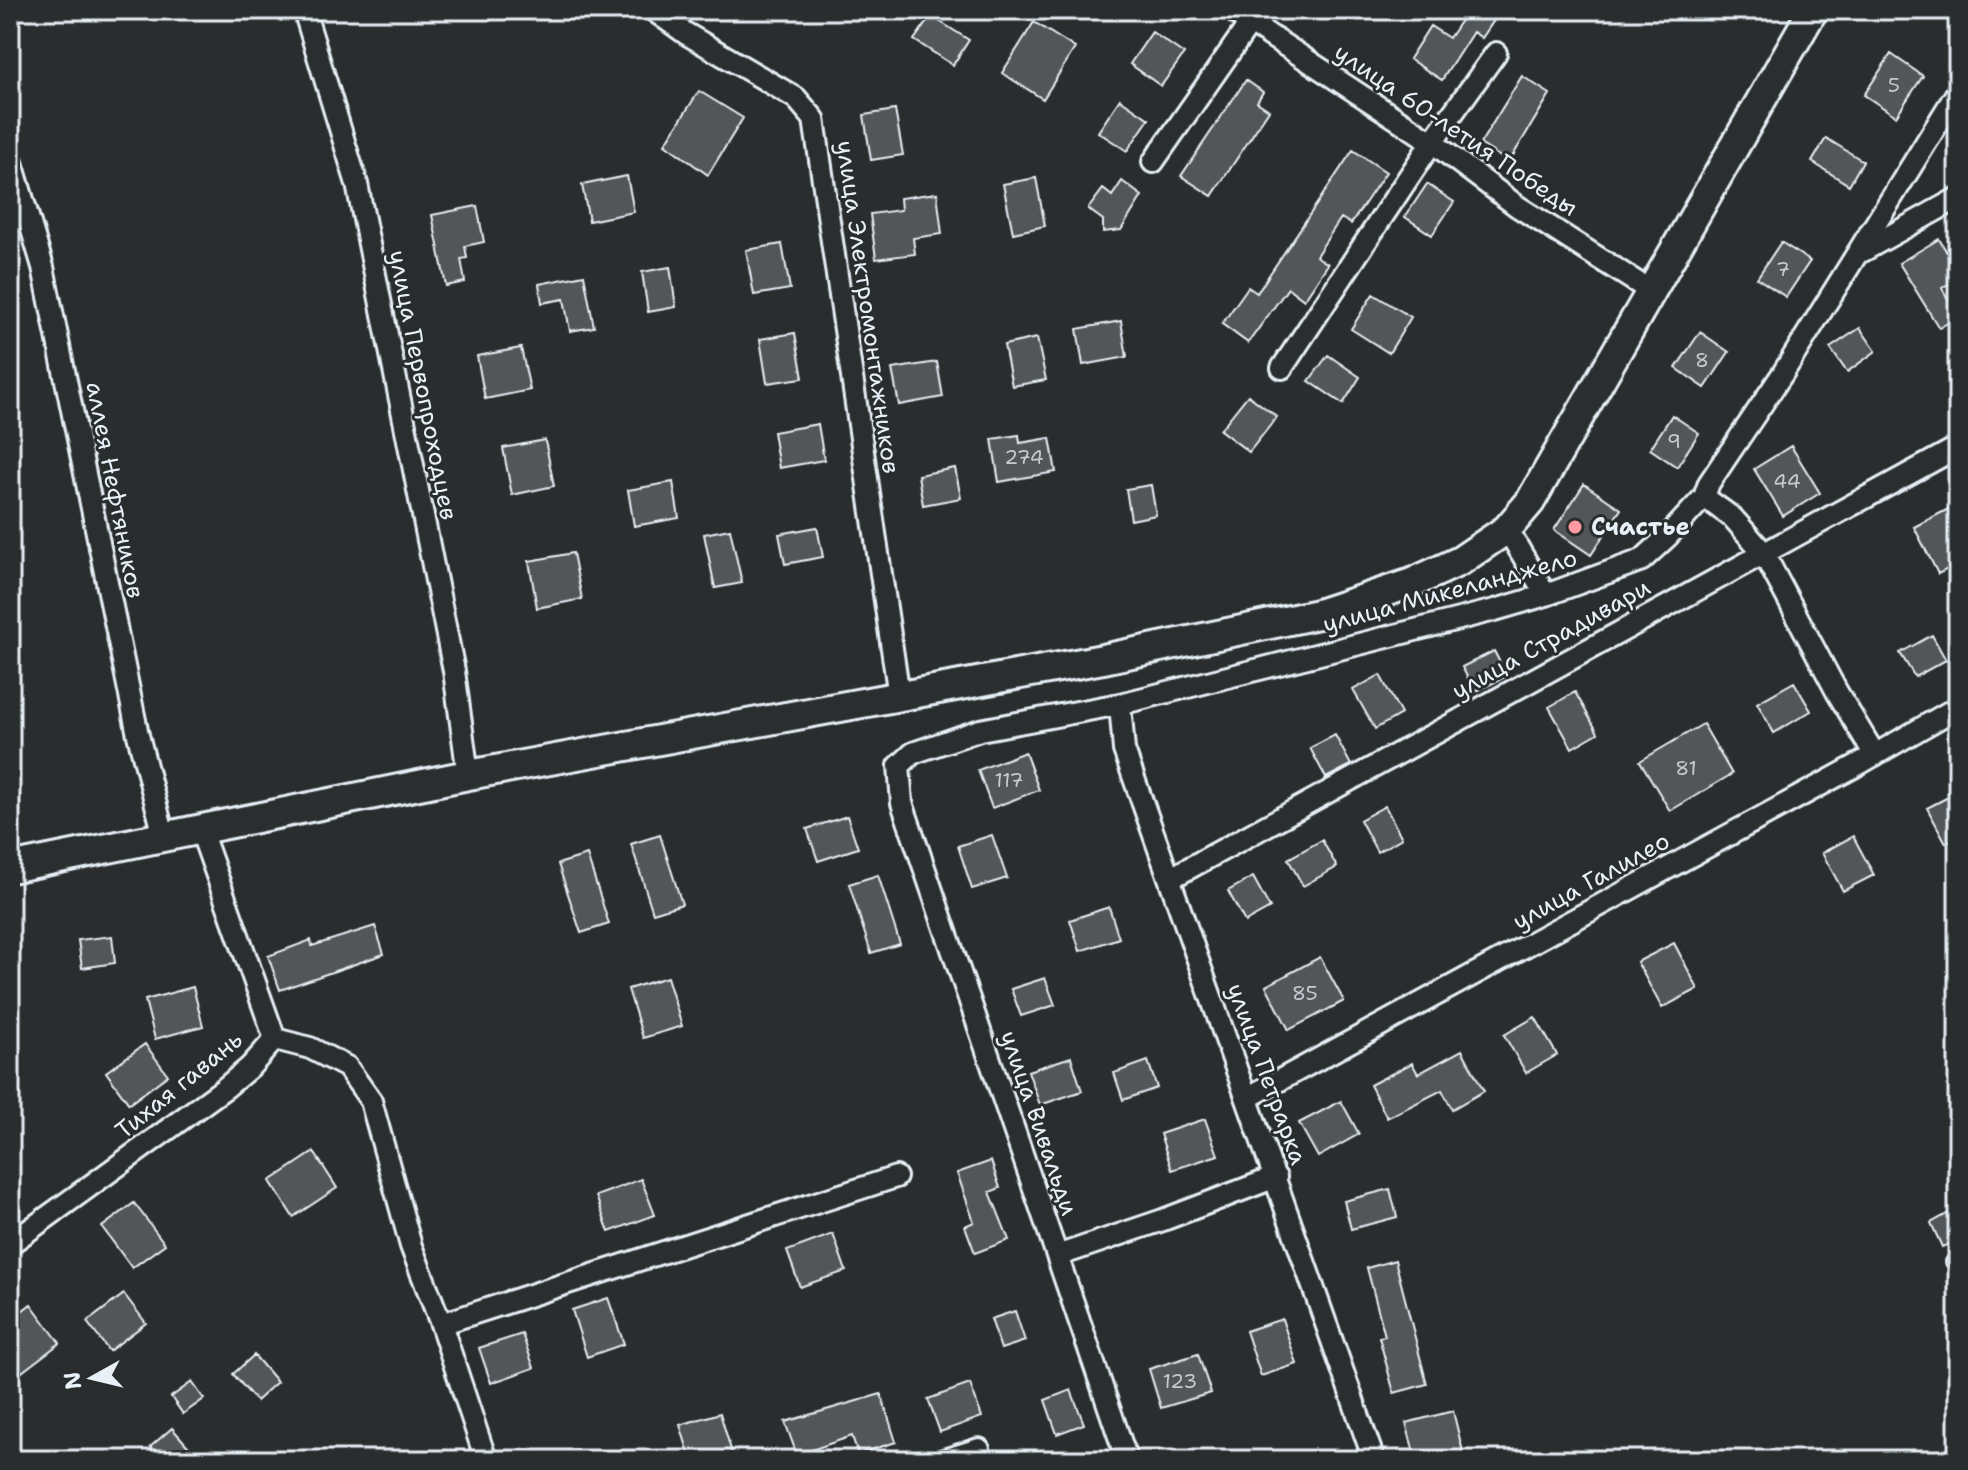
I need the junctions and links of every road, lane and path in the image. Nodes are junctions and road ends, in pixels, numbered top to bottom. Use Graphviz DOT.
graph roads {
  1 [pos="304,10"];
  2 [pos="653,10"];
  3 [pos="1231,10"];
  4 [pos="1813,10"];
  5 [pos="1250,23"];
  6 [pos="1496,53"];
  7 [pos="1958,91"];
  8 [pos="1432,142"];
  9 [pos="10,156"];
  10 [pos="1153,162"];
  11 [pos="1958,198"];
  12 [pos="1860,253"];
  13 [pos="1652,292"];
  14 [pos="1282,368"];
  15 [pos="1958,447"];
  16 [pos="1704,497"];
  17 [pos="1507,529"];
  18 [pos="1763,552"];
  19 [pos="1546,595"];
  20 [pos="899,696"];
  21 [pos="1120,704"];
  22 [pos="1958,707"];
  23 [pos="1875,755"];
  24 [pos="468,775"];
  25 [pos="902,803"];
  26 [pos="200,828"];
  27 [pos="164,836"];
  28 [pos="10,868"];
  29 [pos="1171,878"];
  30 [pos="275,1039"];
  31 [pos="1247,1098"];
  32 [pos="896,1177"];
  33 [pos="1276,1177"];
  34 [pos="10,1244"];
  35 [pos="1057,1256"];
  36 [pos="441,1324"];
  37 [pos="979,1449"];
  38 [pos="486,1460"];
  39 [pos="944,1460"];
  40 [pos="1127,1460"];
  41 [pos="1374,1460"];
  1 -- 24 [label="street, улица Первопроходцев"];
  2 -- 20 [label="street, улица Электромонтажников"];
  3 -- 5 [label="street, улица 60-летия Победы"];
  4 -- 13 [label="street"];
  5 -- 8 [label="street, улица 60-летия Победы"];
  5 -- 10 [label="street"];
  6 -- 8 [label="street"];
  7 -- 12 [label="street, улица Микеланджело"];
  8 -- 13 [label="street, улица 60-летия Победы"];
  8 -- 14 [label="street"];
  9 -- 27 [label="street, аллея Нефтяников"];
  11 -- 12 [label="street"];
  12 -- 16 [label="street, улица Микеланджело"];
  13 -- 17 [label="street"];
  15 -- 18 [label="street, улица Страдивари"];
  16 -- 18 [label="street"];
  16 -- 19 [label="street, улица Микеланджело"];
  17 -- 19 [label="street"];
  17 -- 20 [label="street"];
  18 -- 23 [label="street"];
  18 -- 29 [label="street, улица Страдивари"];
  19 -- 21 [label="street, улица Микеланджело"];
  20 -- 24 [label="street"];
  21 -- 25 [label="street, улица Микеланджело"];
  21 -- 29 [label="street, улица Петрарка"];
  22 -- 23 [label="street, улица Галилео"];
  23 -- 31 [label="street, улица Галилео"];
  24 -- 26 [label="street"];
  25 -- 35 [label="street, улица Вивальди"];
  26 -- 27 [label="street"];
  26 -- 30 [label="street, Тихая гавань"];
  27 -- 28 [label="street"];
  29 -- 31 [label="street, улица Петрарка"];
  30 -- 34 [label="street, Тихая гавань"];
  30 -- 36 [label="street"];
  31 -- 33 [label="street, улица Петрарка"];
  32 -- 36 [label="street"];
  33 -- 35 [label="street"];
  33 -- 41 [label="street, улица Петрарка"];
  35 -- 40 [label="street, улица Вивальди"];
  36 -- 38 [label="street"];
  37 -- 39 [label="street"];
}
